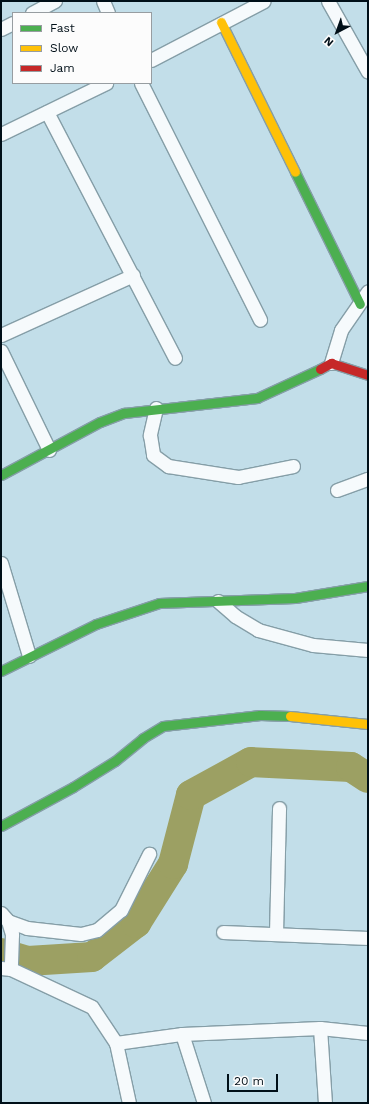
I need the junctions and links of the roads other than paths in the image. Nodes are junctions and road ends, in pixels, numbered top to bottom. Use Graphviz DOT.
graph roads {
  1 [pos="55,1"];
  2 [pos="103,1"];
  3 [pos="264,1"];
  4 [pos="328,1"];
  5 [pos="34,12"];
  6 [pos="108,12"];
  7 [pos="221,22"];
  8 [pos="12,24"];
  9 [pos="1,29"];
  10 [pos="152,59"];
  11 [pos="368,72"];
  12 [pos="104,84"];
  13 [pos="142,84"];
  14 [pos="47,112"];
  15 [pos="1,134"];
  16 [pos="133,276"];
  17 [pos="368,292"];
  18 [pos="360,304"];
  19 [pos="260,320"];
  20 [pos="1,335"];
  21 [pos="1,351"];
  22 [pos="175,358"];
  23 [pos="331,363"];
  24 [pos="368,375"];
  25 [pos="156,408"];
  26 [pos="49,450"];
  27 [pos="293,466"];
  28 [pos="1,475"];
  29 [pos="368,479"];
  30 [pos="337,490"];
  31 [pos="1,563"];
  32 [pos="368,586"];
  33 [pos="218,601"];
  34 [pos="368,650"];
  35 [pos="29,656"];
  36 [pos="1,670"];
  37 [pos="368,724"];
  38 [pos="279,808"];
  39 [pos="1,826"];
  40 [pos="149,854"];
  41 [pos="4,917"];
  42 [pos="223,932"];
  43 [pos="276,933"];
  44 [pos="368,938"];
  45 [pos="8,965"];
  46 [pos="320,1028"];
  47 [pos="368,1033"];
  48 [pos="182,1034"];
  49 [pos="116,1043"];
  50 [pos="129,1103"];
  51 [pos="204,1103"];
  52 [pos="325,1103"];
  1 -- 5 [label="street"];
  2 -- 6 [label="street"];
  3 -- 7 [label="street"];
  4 -- 11 [label="street"];
  7 -- 10 [label="street"];
  7 -- 18 [label="street"];
  8 -- 9 [label="street"];
  12 -- 14 [label="street"];
  13 -- 19 [label="street"];
  14 -- 15 [label="street"];
  14 -- 16 [label="street"];
  16 -- 20 [label="street"];
  16 -- 22 [label="street"];
  17 -- 18 [label="street"];
  18 -- 23 [label="street"];
  21 -- 26 [label="street"];
  23 -- 24 [label="street"];
  23 -- 25 [label="street"];
  25 -- 26 [label="street"];
  25 -- 27 [label="street"];
  26 -- 28 [label="street"];
  29 -- 30 [label="street"];
  31 -- 35 [label="street"];
  32 -- 33 [label="street"];
  33 -- 34 [label="street"];
  33 -- 35 [label="street"];
  35 -- 36 [label="street"];
  37 -- 39 [label="street"];
  38 -- 43 [label="street"];
  40 -- 41 [label="street"];
  41 -- 45 [label="street"];
  42 -- 43 [label="street"];
  43 -- 44 [label="street"];
  45 -- 49 [label="street"];
  46 -- 47 [label="street"];
  46 -- 48 [label="street"];
  46 -- 52 [label="street"];
  48 -- 49 [label="street"];
  48 -- 51 [label="street"];
  49 -- 50 [label="street"];
}
